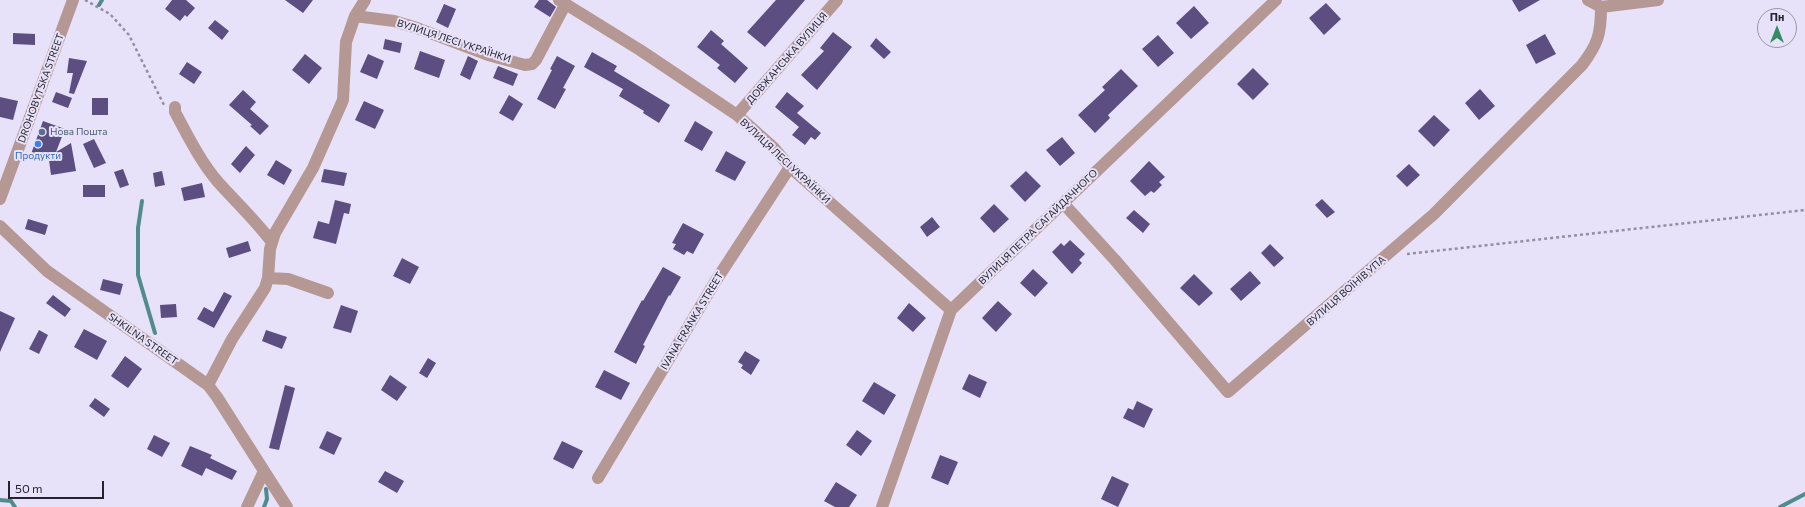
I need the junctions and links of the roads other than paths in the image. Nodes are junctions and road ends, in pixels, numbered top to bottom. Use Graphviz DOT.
graph roads {
  1 [pos="74,0"];
  2 [pos="365,0"];
  3 [pos="837,0"];
  4 [pos="1276,0"];
  5 [pos="1588,0"];
  6 [pos="1658,0"];
  7 [pos="562,2"];
  8 [pos="1602,7"];
  9 [pos="355,16"];
  10 [pos="171,108"];
  11 [pos="737,115"];
  12 [pos="790,167"];
  13 [pos="0,199"];
  14 [pos="1063,204"];
  15 [pos="0,226"];
  16 [pos="271,241"];
  17 [pos="268,278"];
  18 [pos="328,293"];
  19 [pos="951,310"];
  20 [pos="208,385"];
  21 [pos="264,471"];
  22 [pos="598,478"];
  23 [pos="247,507"];
  24 [pos="287,507"];
  25 [pos="882,507"];
  1 -- 13 [label="street, DROHOBYTSKA STREET"];
  2 -- 9 [label="street"];
  3 -- 11 [label="street, ДОВЖАНСЬКА ВУЛИЦЯ"];
  4 -- 14 [label="street, ВУЛИЦЯ ПЕТРА САГАЙДАЧНОГО"];
  5 -- 8 [label="street"];
  6 -- 8 [label="street"];
  7 -- 9 [label="street, ВУЛИЦЯ ЛЕСІ УКРАЇНКИ"];
  7 -- 11 [label="street, ВУЛИЦЯ ЛЕСІ УКРАЇНКИ"];
  8 -- 14 [label="street, ВУЛИЦЯ ВОЇНІВ УПА"];
  9 -- 16 [label="street"];
  10 -- 16 [label="street"];
  11 -- 12 [label="street, ВУЛИЦЯ ЛЕСІ УКРАЇНКИ"];
  12 -- 19 [label="street, ВУЛИЦЯ ЛЕСІ УКРАЇНКИ"];
  12 -- 22 [label="street, IVANA FRANKA STREET"];
  14 -- 19 [label="street, ВУЛИЦЯ ПЕТРА САГАЙДАЧНОГО"];
  15 -- 20 [label="street, SHKILNA STREET"];
  16 -- 17 [label="street"];
  17 -- 18 [label="street"];
  17 -- 20 [label="street"];
  19 -- 25 [label="street, ВУЛИЦЯ ПЕТРА САГАЙДАЧНОГО"];
  20 -- 21 [label="street, SHKILNA STREET"];
  21 -- 23 [label="street"];
  21 -- 24 [label="street, SHKILNA STREET"];
}
